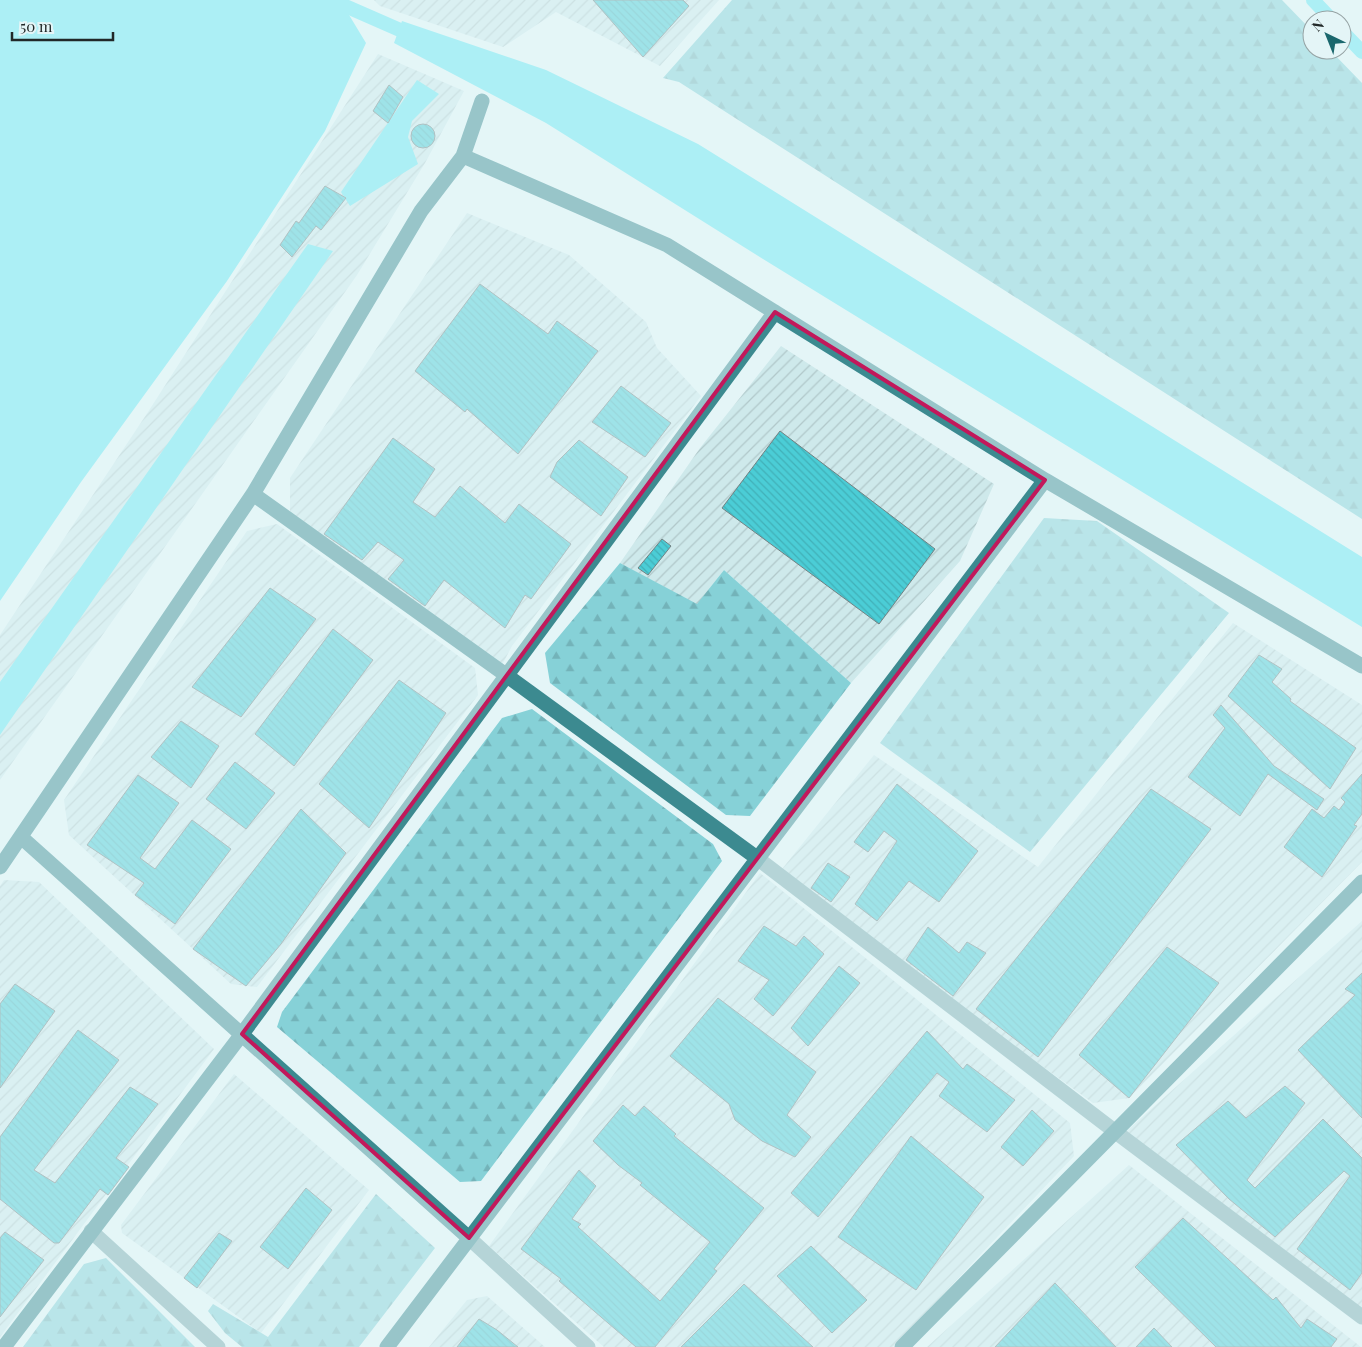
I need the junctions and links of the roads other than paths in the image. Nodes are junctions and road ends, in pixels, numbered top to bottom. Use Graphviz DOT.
graph roads {
  1 [pos="482,101"];
  2 [pos="462,156"];
  3 [pos="775,312"];
  4 [pos="1045,480"];
  5 [pos="253,494"];
  6 [pos="1362,666"];
  7 [pos="506,675"];
  8 [pos="22,837"];
  9 [pos="757,858"];
  10 [pos="0,867"];
  11 [pos="1362,882"];
  12 [pos="242,1034"];
  13 [pos="1114,1131"];
  14 [pos="91,1231"];
  15 [pos="469,1238"];
  16 [pos="1362,1317"];
  17 [pos="214,1346"];
  18 [pos="4,1347"];
  19 [pos="387,1347"];
  20 [pos="588,1347"];
  21 [pos="902,1347"];
  1 -- 2 [label="street"];
  2 -- 3 [label="street"];
  2 -- 5 [label="street"];
  3 -- 4 [label="street"];
  3 -- 7 [label="street"];
  4 -- 6 [label="street"];
  4 -- 9 [label="street"];
  5 -- 7 [label="street"];
  5 -- 8 [label="street"];
  7 -- 9 [label="street"];
  7 -- 12 [label="street"];
  8 -- 10 [label="street"];
  8 -- 12 [label="street"];
  9 -- 13 [label="street"];
  9 -- 15 [label="street"];
  11 -- 13 [label="street"];
  12 -- 14 [label="street"];
  12 -- 15 [label="street"];
  13 -- 16 [label="street"];
  13 -- 21 [label="street"];
  14 -- 17 [label="street"];
  14 -- 18 [label="street"];
  15 -- 19 [label="street"];
  15 -- 20 [label="street"];
}
